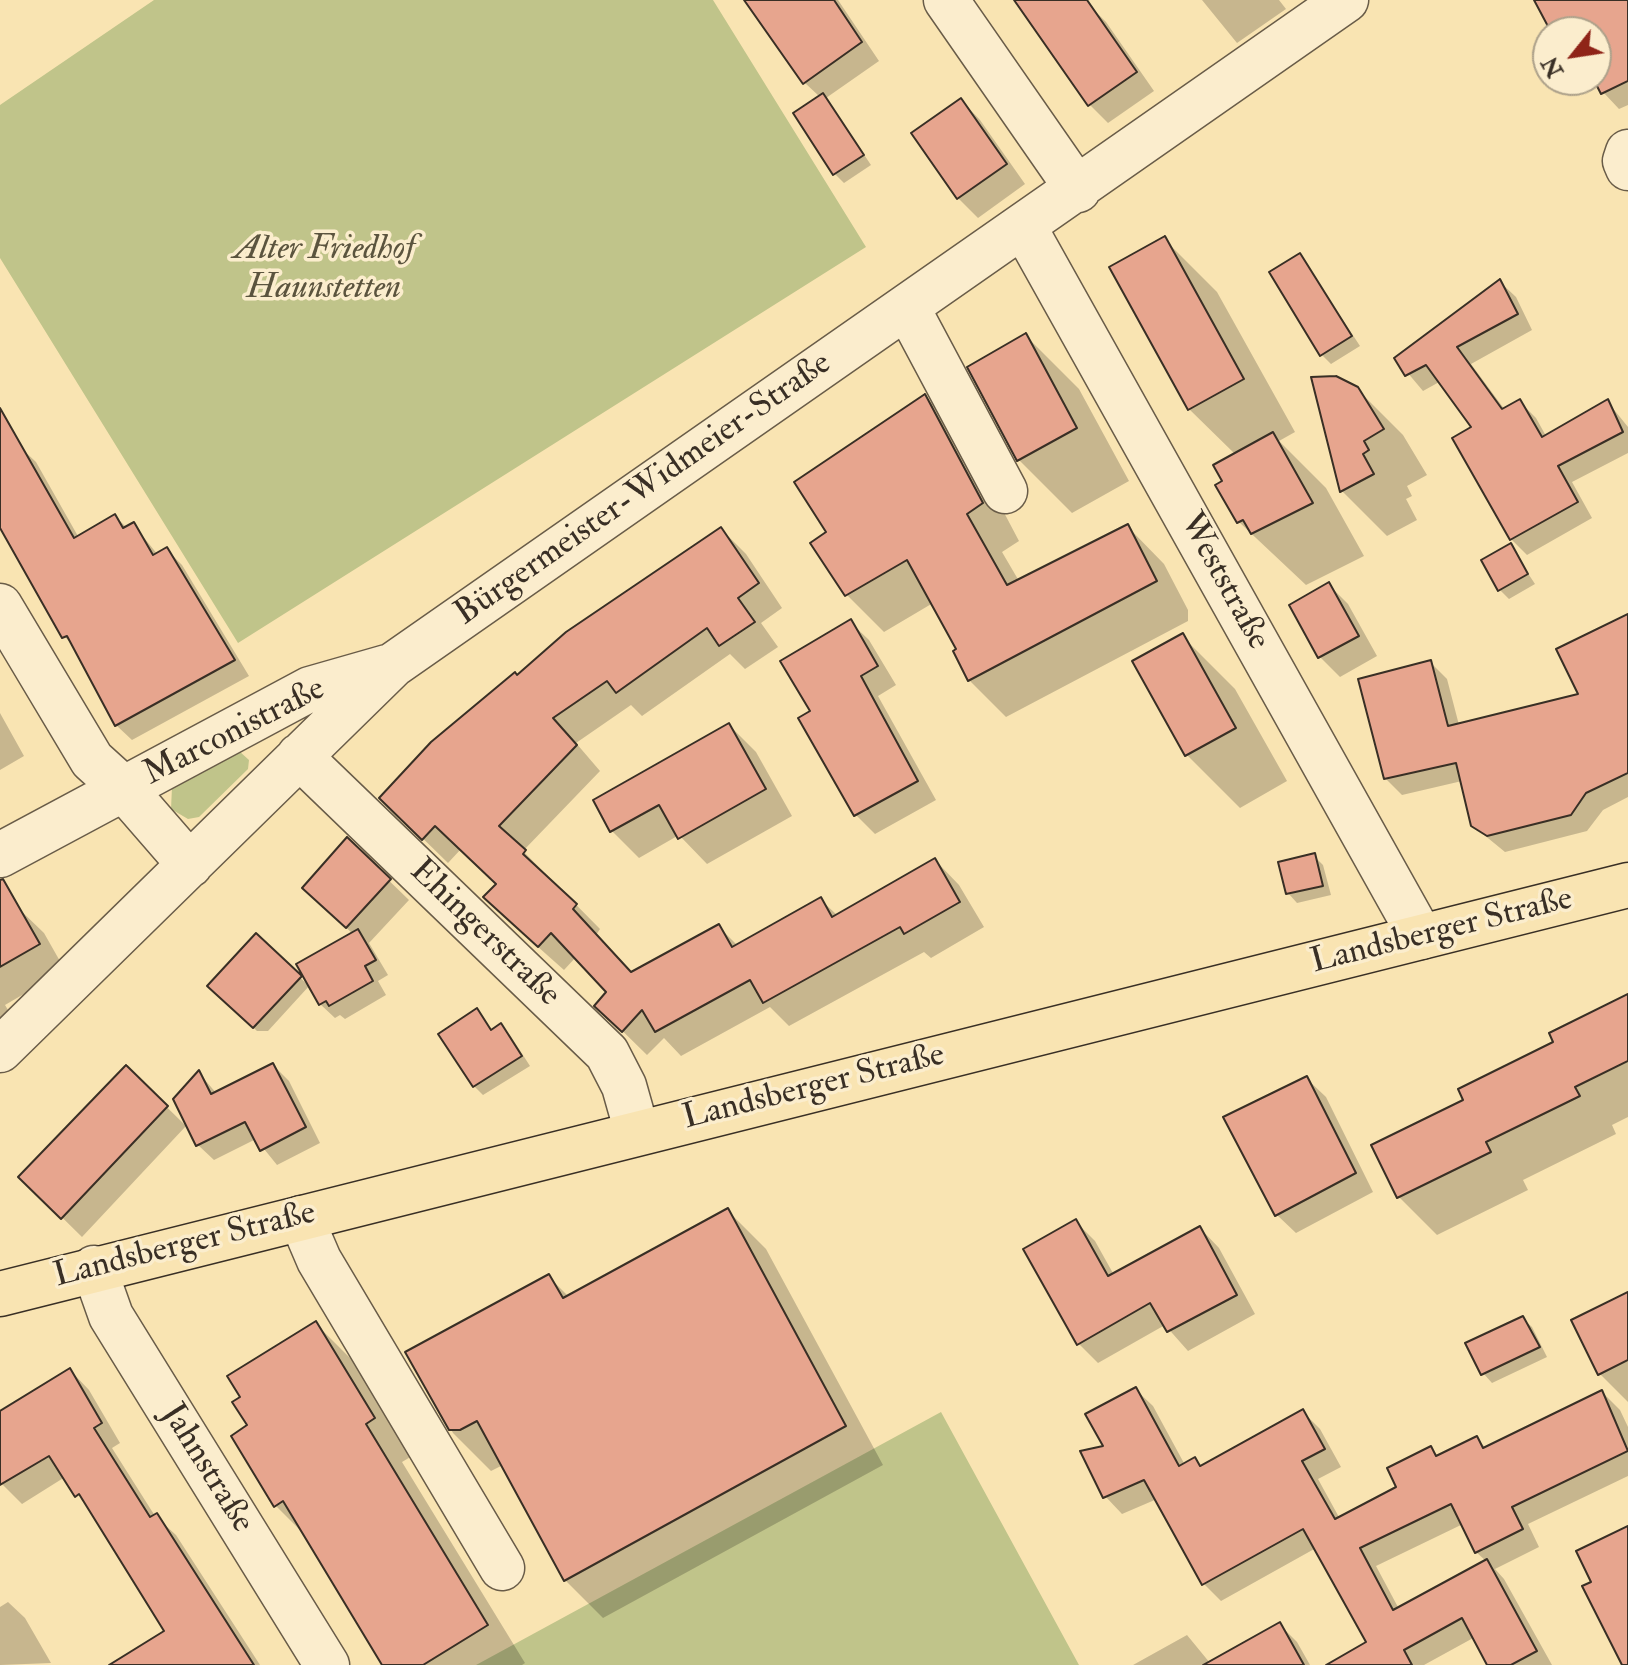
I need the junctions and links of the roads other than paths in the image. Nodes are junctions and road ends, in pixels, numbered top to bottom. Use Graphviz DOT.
graph roads {
  1 [pos="946,0"];
  2 [pos="1331,4"];
  3 [pos="1628,152"];
  4 [pos="1628,168"];
  5 [pos="1078,190"];
  6 [pos="1024,227"];
  7 [pos="908,309"];
  8 [pos="1005,491"];
  9 [pos="0,606"];
  10 [pos="393,665"];
  11 [pos="299,756"];
  12 [pos="124,789"];
  13 [pos="0,855"];
  14 [pos="190,865"];
  15 [pos="1628,885"];
  16 [pos="1421,937"];
  17 [pos="0,1050"];
  18 [pos="637,1132"];
  19 [pos="301,1218"];
  20 [pos="94,1268"];
  21 [pos="5,1285"];
  22 [pos="502,1568"];
  23 [pos="327,1665"];
  1 -- 5 [label="street"];
  2 -- 5 [label="street, Bürgermeister-Widmeier-Straße"];
  3 -- 4 [label="street"];
  5 -- 6 [label="street, Bürgermeister-Widmeier-Straße"];
  6 -- 7 [label="street, Bürgermeister-Widmeier-Straße"];
  6 -- 16 [label="street, Weststraße"];
  7 -- 8 [label="street"];
  7 -- 10 [label="street, Bürgermeister-Widmeier-Straße"];
  9 -- 12 [label="street"];
  10 -- 11 [label="street, Bürgermeister-Widmeier-Straße"];
  10 -- 12 [label="street, Marconistraße"];
  11 -- 14 [label="street, Bürgermeister-Widmeier-Straße"];
  11 -- 18 [label="street, Ehingerstraße"];
  12 -- 13 [label="street, Marconistraße"];
  12 -- 14 [label="street, Marconistraße"];
  14 -- 17 [label="street, Bürgermeister-Widmeier-Straße"];
  15 -- 16 [label="main road, Landsberger Straße"];
  16 -- 18 [label="main road, Landsberger Straße"];
  18 -- 19 [label="main road, Landsberger Straße"];
  19 -- 20 [label="main road, Landsberger Straße"];
  19 -- 22 [label="street"];
  20 -- 21 [label="main road, Landsberger Straße"];
  20 -- 23 [label="street, Jahnstraße"];
}
